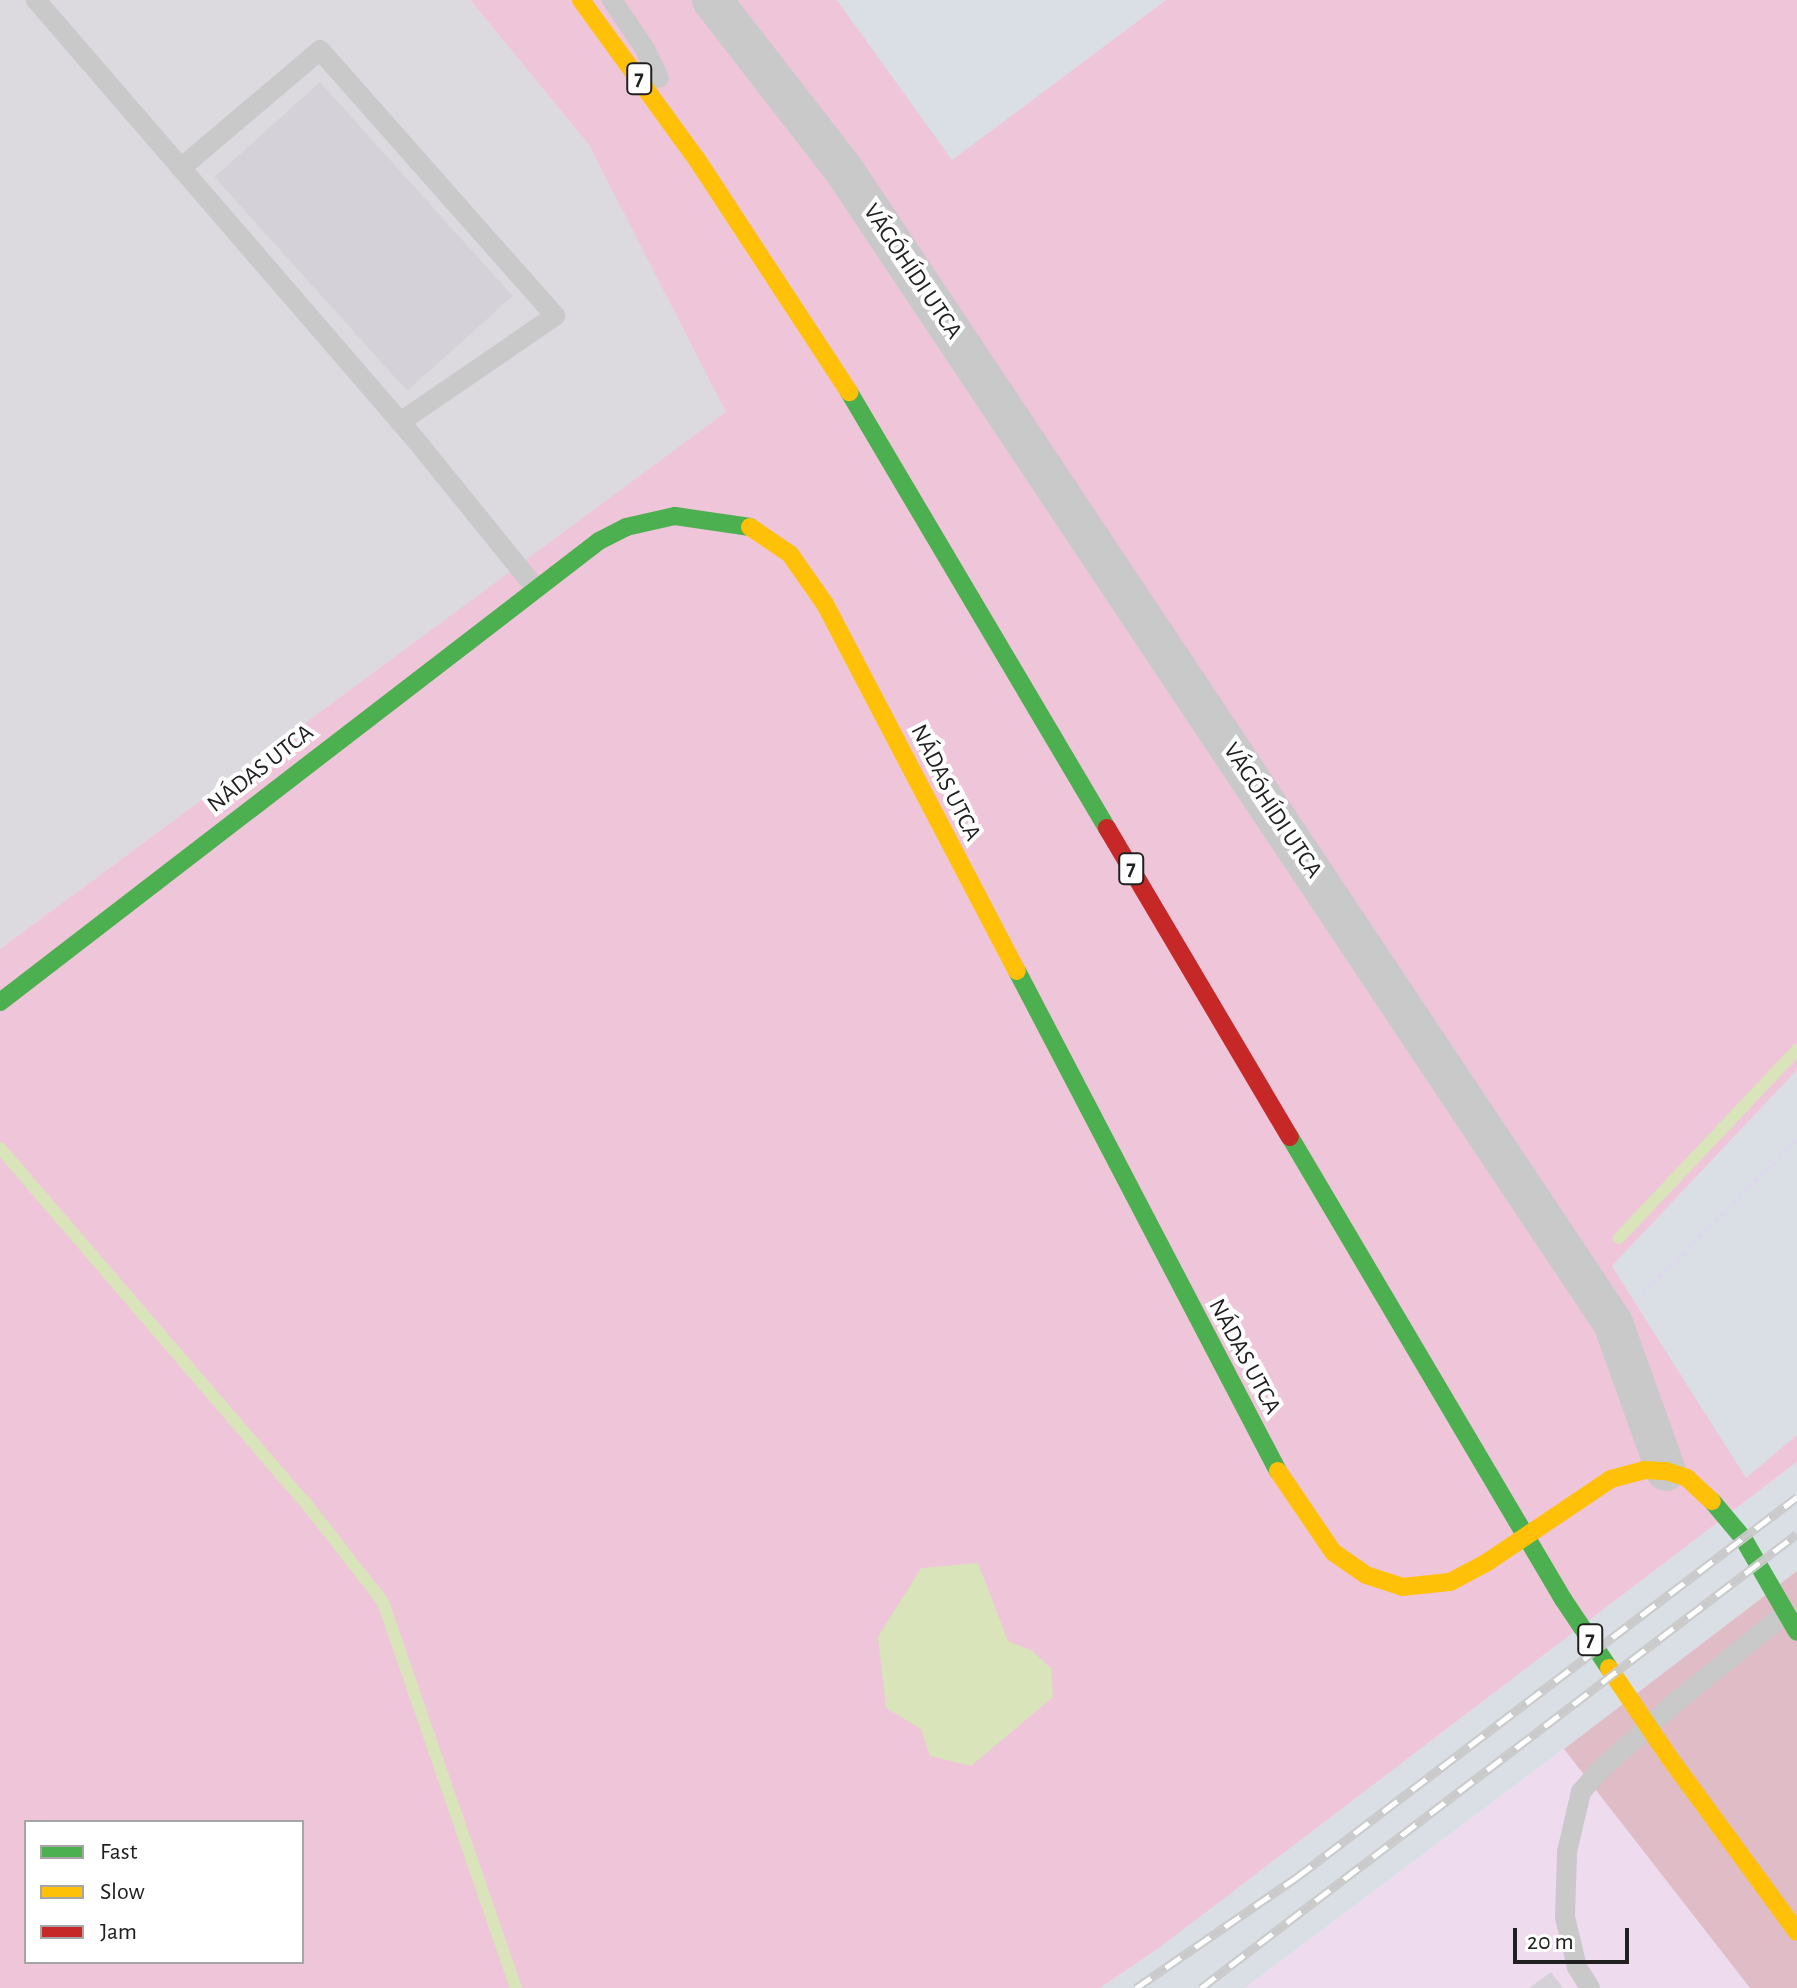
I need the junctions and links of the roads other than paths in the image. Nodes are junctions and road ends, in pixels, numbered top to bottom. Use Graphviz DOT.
graph roads {
  1 [pos="36,0"];
  2 [pos="581,0"];
  3 [pos="612,0"];
  4 [pos="712,0"];
  5 [pos="696,158"];
  6 [pos="181,168"];
  7 [pos="400,422"];
  8 [pos="535,587"];
  9 [pos="0,1002"];
  10 [pos="1666,1471"];
  11 [pos="1786,1613"];
  12 [pos="1797,1632"];
  13 [pos="1797,1932"];
  14 [pos="1590,1988"];
  1 -- 6 [label="lane"];
  2 -- 5 [label="street, 7"];
  3 -- 5 [label="lane"];
  4 -- 10 [label="street, VÁGÓHÍDI UTCA"];
  5 -- 13 [label="street, 7"];
  6 -- 7 [label="lane"];
  6 -- 7 [label="lane"];
  7 -- 8 [label="lane"];
  8 -- 9 [label="street, NÁDAS UTCA"];
  8 -- 10 [label="street, NÁDAS UTCA"];
  10 -- 11 [label="street"];
  11 -- 12 [label="street"];
  11 -- 14 [label="lane"];
}
